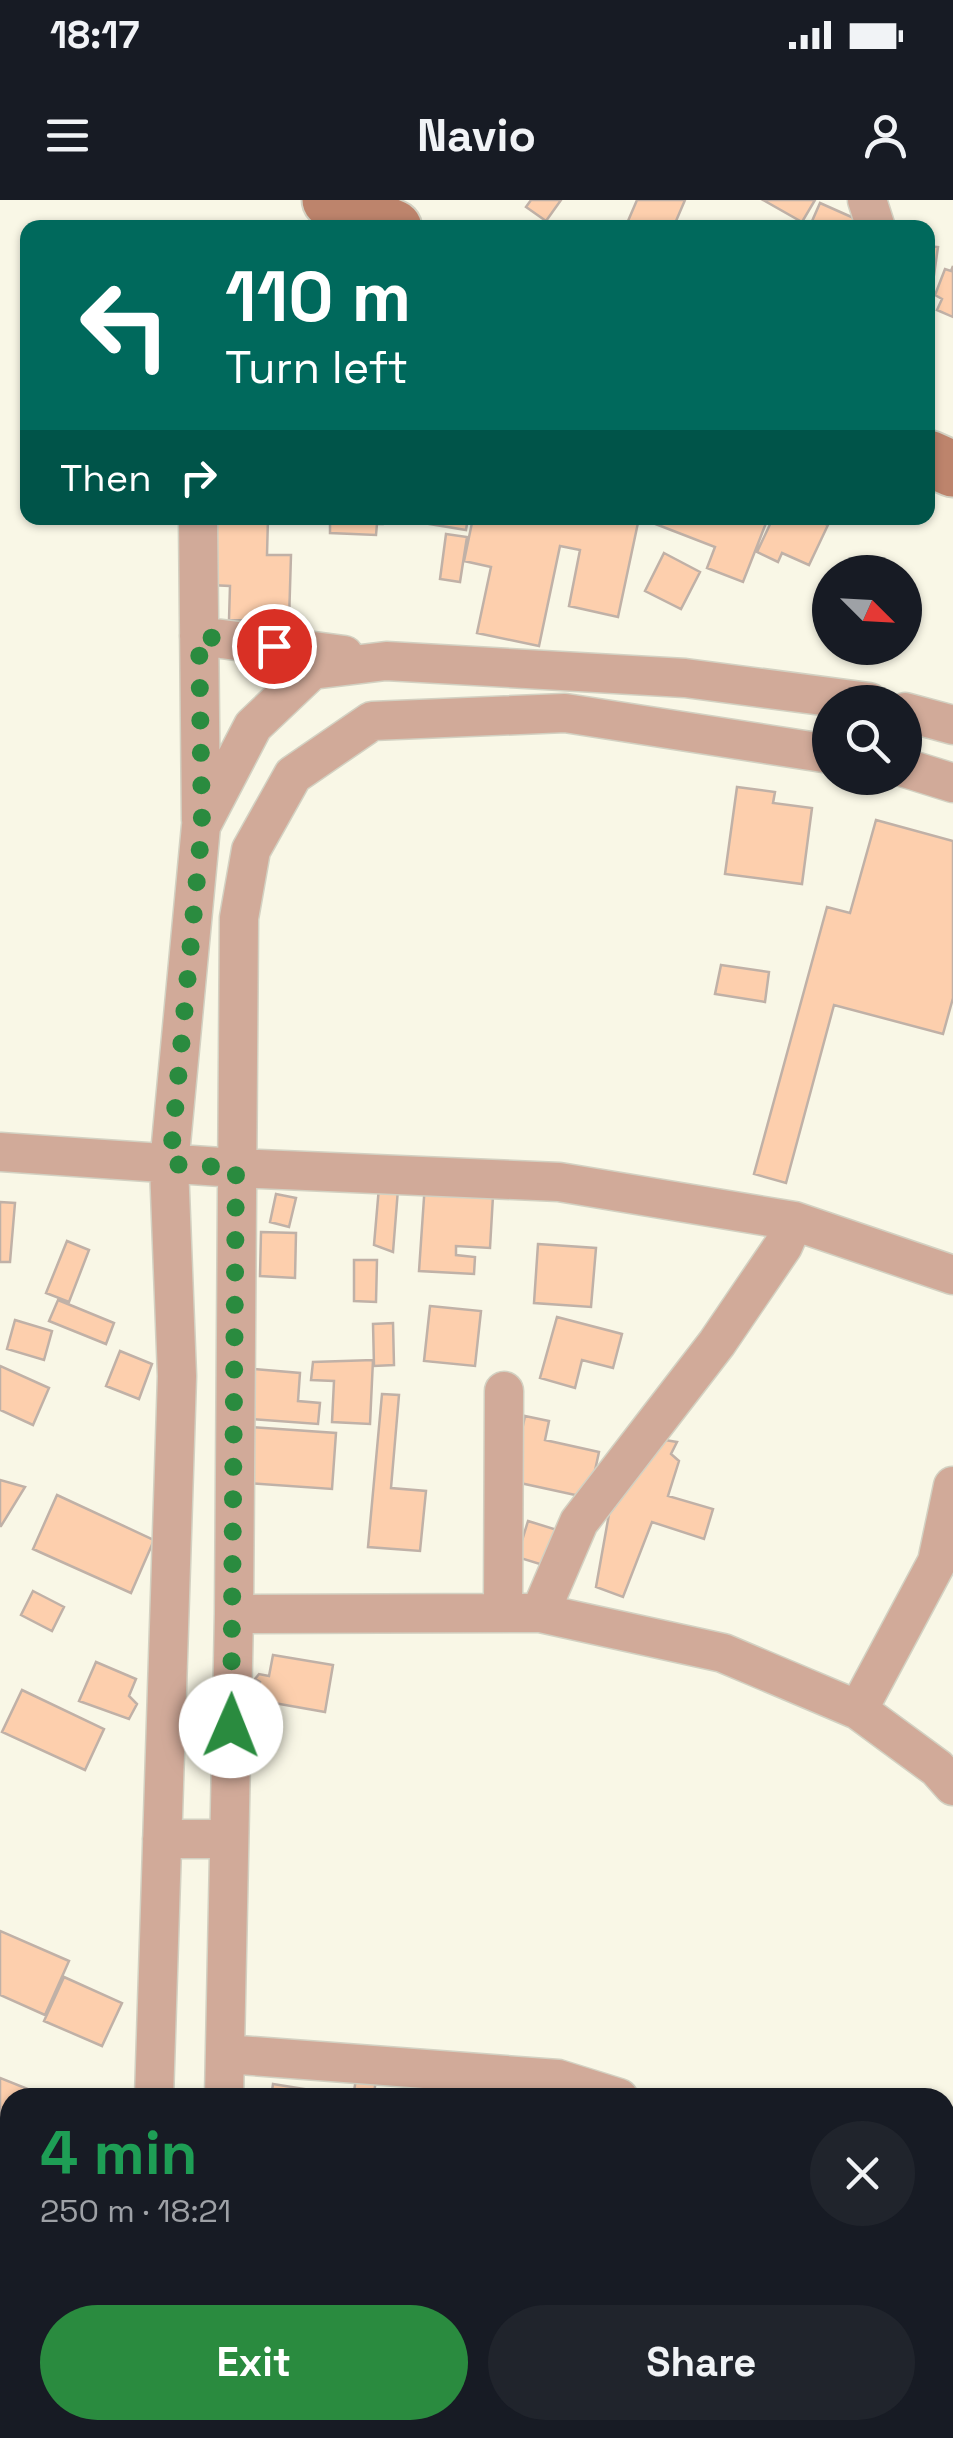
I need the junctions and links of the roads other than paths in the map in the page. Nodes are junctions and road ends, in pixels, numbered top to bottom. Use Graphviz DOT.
graph roads {
  1 [pos="198,525"];
  2 [pos="199,636"];
  3 [pos="386,661"];
  4 [pos="568,671"];
  5 [pos="812,695"];
  6 [pos="565,713"];
  7 [pos="922,717"];
  8 [pos="953,725"];
  9 [pos="812,751"];
  10 [pos="922,773"];
  11 [pos="953,783"];
  12 [pos="202,826"];
  13 [pos="0,1152"];
  14 [pos="170,1164"];
  15 [pos="236,1168"];
  16 [pos="794,1221"];
  17 [pos="953,1276"];
  18 [pos="504,1391"];
  19 [pos="953,1486"];
  20 [pos="521,1613"];
  21 [pos="234,1614"];
  22 [pos="858,1710"];
  23 [pos="953,1786"];
  24 [pos="162,1839"];
  25 [pos="229,1839"];
  26 [pos="226,2054"];
  27 [pos="154,2088"];
  28 [pos="224,2088"];
  29 [pos="587,2088"];
  1 -- 2 [label="street"];
  2 -- 3 [label="street"];
  2 -- 12 [label="street"];
  3 -- 4 [label="street"];
  3 -- 12 [label="street"];
  4 -- 5 [label="street"];
  4 -- 6 [label="street"];
  6 -- 9 [label="street"];
  6 -- 15 [label="street"];
  7 -- 8 [label="street"];
  10 -- 11 [label="street"];
  12 -- 14 [label="street"];
  13 -- 14 [label="street"];
  14 -- 15 [label="street"];
  14 -- 24 [label="street"];
  15 -- 16 [label="street"];
  15 -- 21 [label="street"];
  16 -- 17 [label="street"];
  16 -- 20 [label="street"];
  18 -- 20 [label="street"];
  19 -- 22 [label="street"];
  20 -- 21 [label="street"];
  20 -- 22 [label="street"];
  21 -- 25 [label="street"];
  22 -- 23 [label="street"];
  24 -- 25 [label="street"];
  24 -- 27 [label="street"];
  25 -- 26 [label="street"];
  26 -- 28 [label="street"];
  26 -- 29 [label="street"];
}
